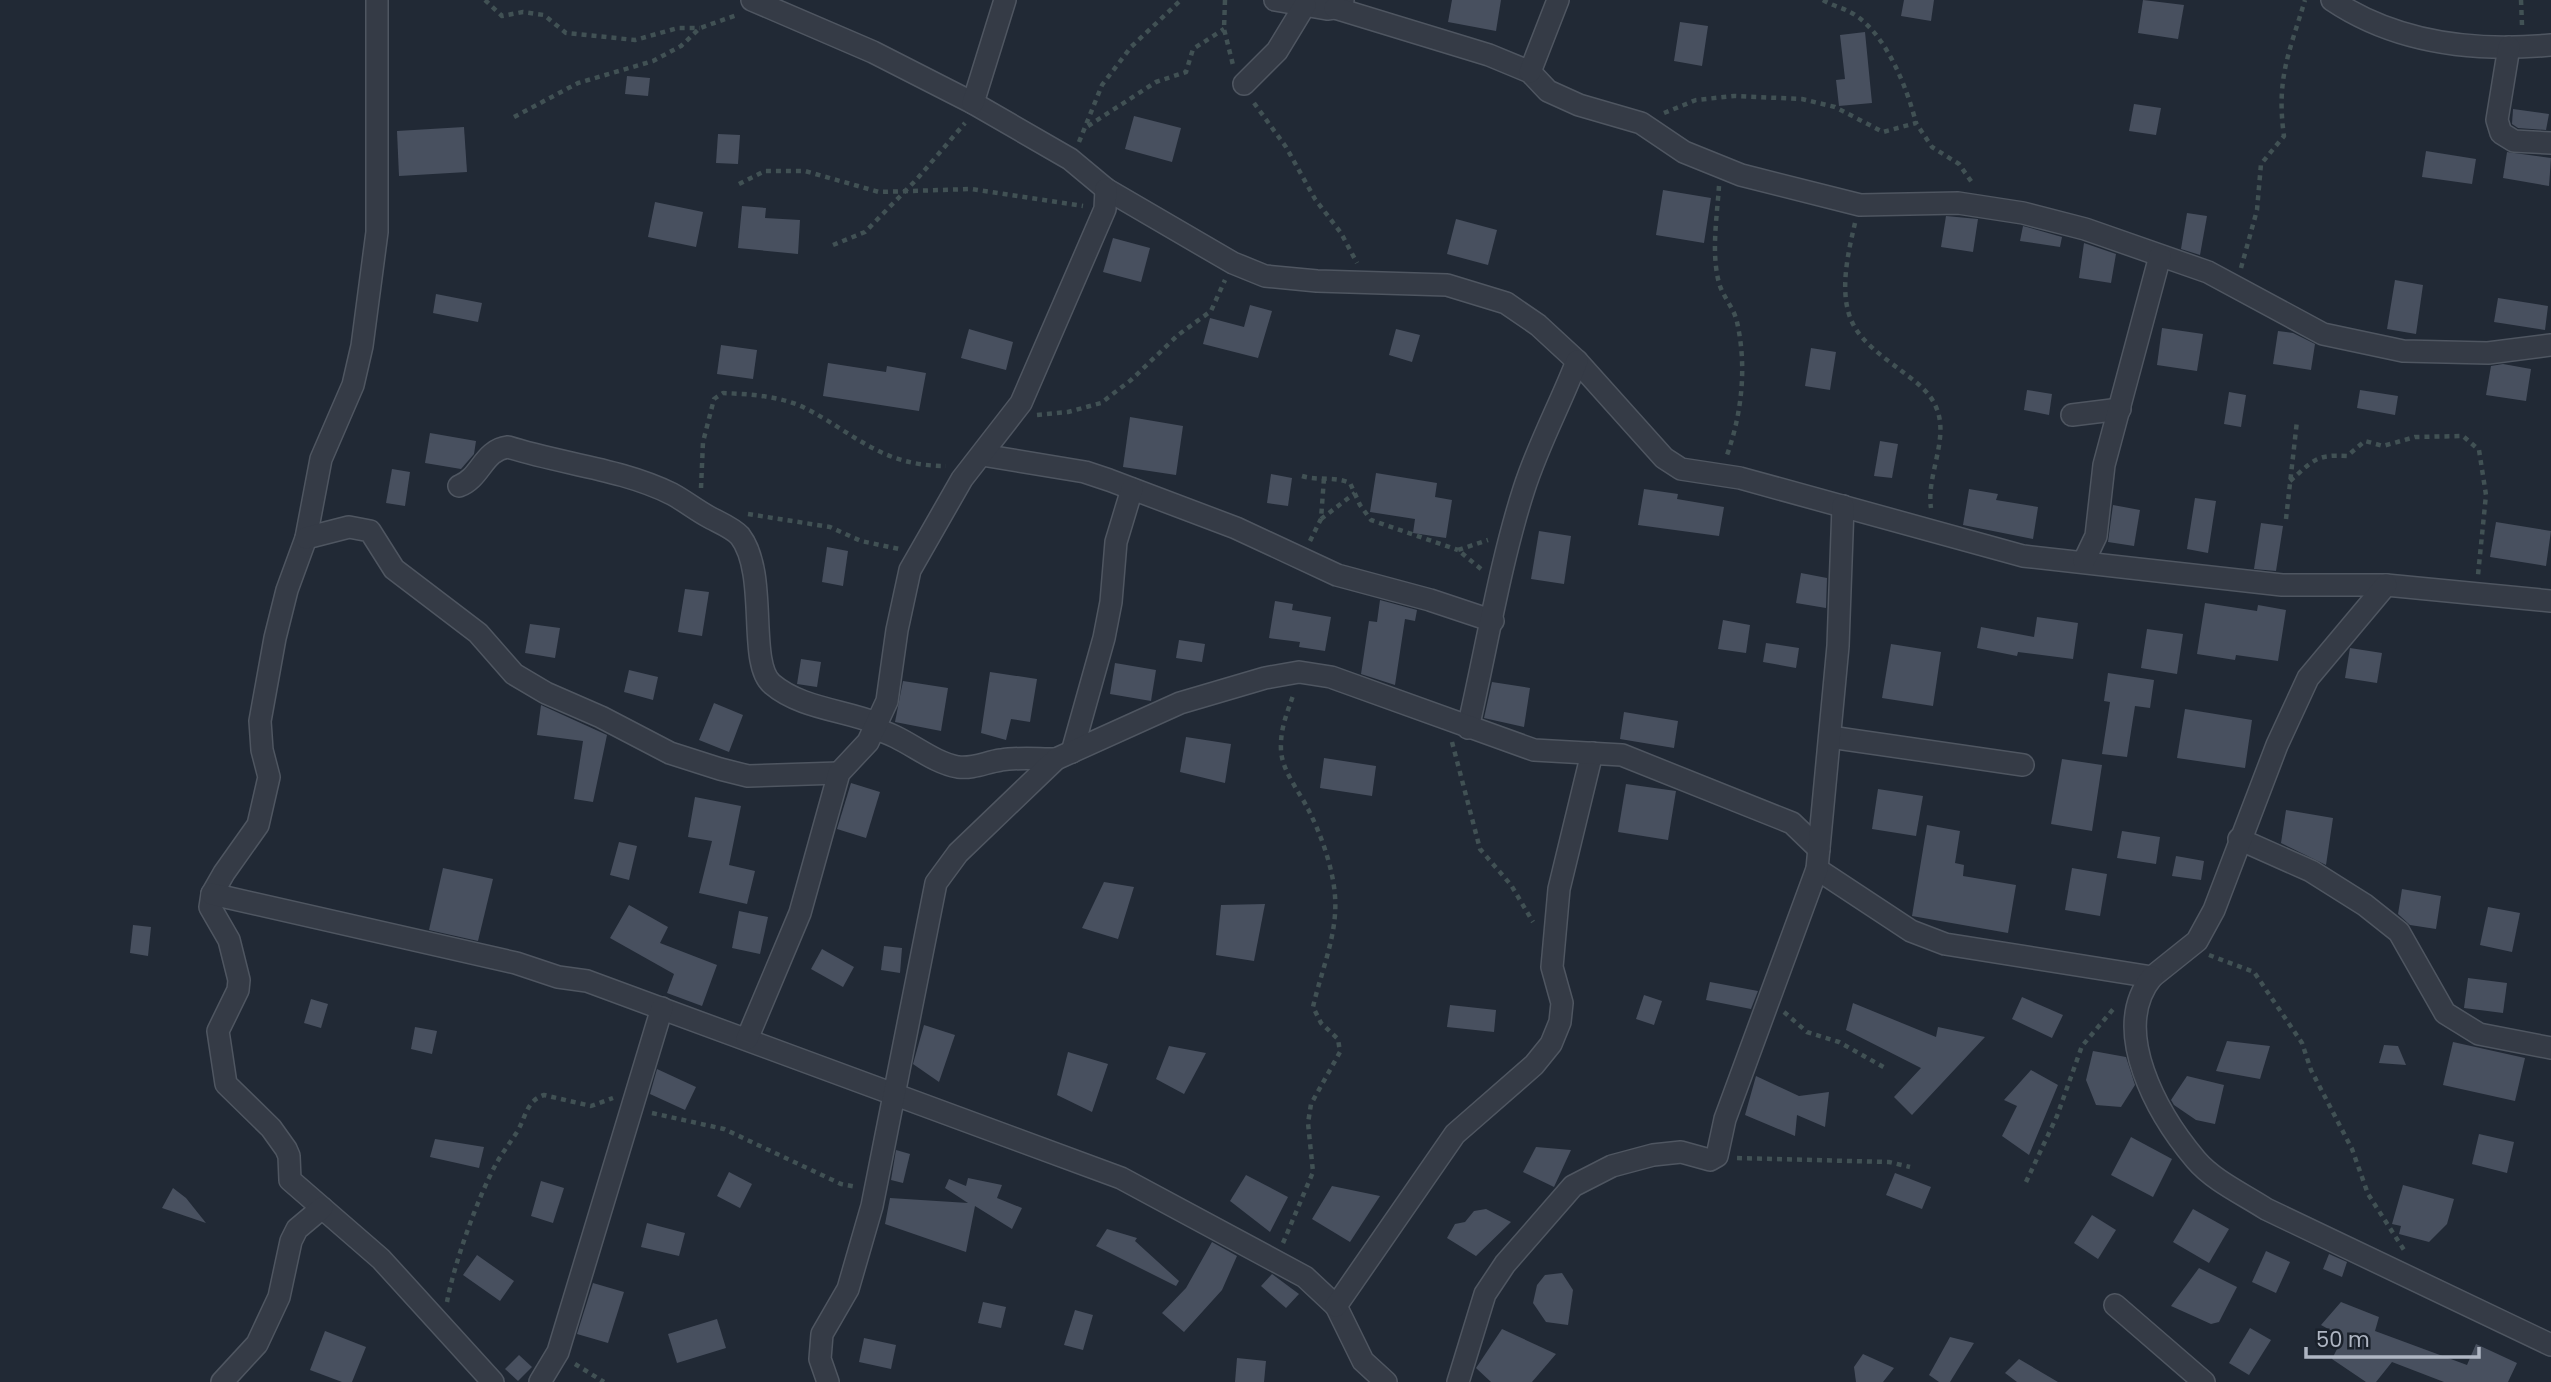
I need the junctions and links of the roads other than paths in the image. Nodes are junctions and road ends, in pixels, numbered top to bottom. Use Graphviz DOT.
graph roads {
  1 [pos="377,0"];
  2 [pos="1005,0"];
  3 [pos="1275,0"];
  4 [pos="1558,0"];
  5 [pos="2332,0"];
  6 [pos="758,3"];
  7 [pos="1339,4"];
  8 [pos="1305,5"];
  9 [pos="2551,45"];
  10 [pos="2509,47"];
  11 [pos="1530,72"];
  12 [pos="1244,84"];
  13 [pos="976,104"];
  14 [pos="2551,143"];
  15 [pos="1106,199"];
  16 [pos="2160,256"];
  17 [pos="2549,345"];
  18 [pos="1577,361"];
  19 [pos="2120,409"];
  20 [pos="2072,415"];
  21 [pos="977,461"];
  22 [pos="458,486"];
  23 [pos="1132,489"];
  24 [pos="1843,506"];
  25 [pos="306,538"];
  26 [pos="2084,561"];
  27 [pos="2386,585"];
  28 [pos="2551,601"];
  29 [pos="1493,621"];
  30 [pos="875,726"];
  31 [pos="1468,728"];
  32 [pos="1830,737"];
  33 [pos="1592,753"];
  34 [pos="1064,755"];
  35 [pos="2024,765"];
  36 [pos="839,773"];
  37 [pos="2239,839"];
  38 [pos="1818,859"];
  39 [pos="212,894"];
  40 [pos="2147,983"];
  41 [pos="662,1008"];
  42 [pos="747,1040"];
  43 [pos="2551,1048"];
  44 [pos="892,1094"];
  45 [pos="323,1208"];
  46 [pos="2115,1305"];
  47 [pos="1336,1306"];
  48 [pos="2551,1345"];
  49 [pos="222,1382"];
  50 [pos="493,1382"];
  51 [pos="540,1382"];
  52 [pos="828,1382"];
  53 [pos="1386,1382"];
  54 [pos="1458,1382"];
  55 [pos="2204,1382"];
  1 -- 25 [label="street"];
  2 -- 13 [label="street"];
  3 -- 8 [label="street"];
  4 -- 11 [label="street"];
  5 -- 10 [label="street"];
  6 -- 13 [label="street"];
  7 -- 8 [label="street"];
  7 -- 11 [label="street"];
  8 -- 12 [label="street"];
  9 -- 10 [label="street"];
  10 -- 14 [label="street"];
  11 -- 16 [label="street"];
  13 -- 15 [label="street"];
  15 -- 18 [label="street"];
  15 -- 21 [label="street"];
  16 -- 17 [label="street"];
  16 -- 19 [label="street"];
  18 -- 24 [label="street"];
  18 -- 29 [label="street"];
  19 -- 20 [label="street"];
  19 -- 26 [label="street"];
  21 -- 23 [label="street"];
  21 -- 30 [label="street"];
  22 -- 30 [label="street"];
  23 -- 29 [label="street"];
  23 -- 34 [label="street"];
  24 -- 26 [label="street"];
  24 -- 32 [label="street"];
  25 -- 36 [label="street"];
  25 -- 39 [label="street"];
  26 -- 27 [label="street"];
  27 -- 28 [label="street"];
  27 -- 37 [label="street"];
  29 -- 31 [label="street"];
  30 -- 34 [label="street"];
  30 -- 36 [label="street"];
  31 -- 33 [label="street"];
  31 -- 34 [label="street"];
  32 -- 35 [label="street"];
  32 -- 38 [label="street"];
  33 -- 38 [label="street"];
  33 -- 47 [label="street"];
  34 -- 44 [label="street"];
  36 -- 42 [label="street"];
  37 -- 40 [label="street"];
  37 -- 43 [label="street"];
  38 -- 40 [label="street"];
  38 -- 54 [label="street"];
  39 -- 41 [label="street"];
  39 -- 45 [label="street"];
  40 -- 48 [label="street"];
  41 -- 42 [label="street"];
  41 -- 51 [label="street"];
  42 -- 44 [label="street"];
  44 -- 47 [label="street"];
  44 -- 52 [label="street"];
  45 -- 49 [label="street"];
  45 -- 50 [label="street"];
  46 -- 55 [label="street"];
  47 -- 53 [label="street"];
}
